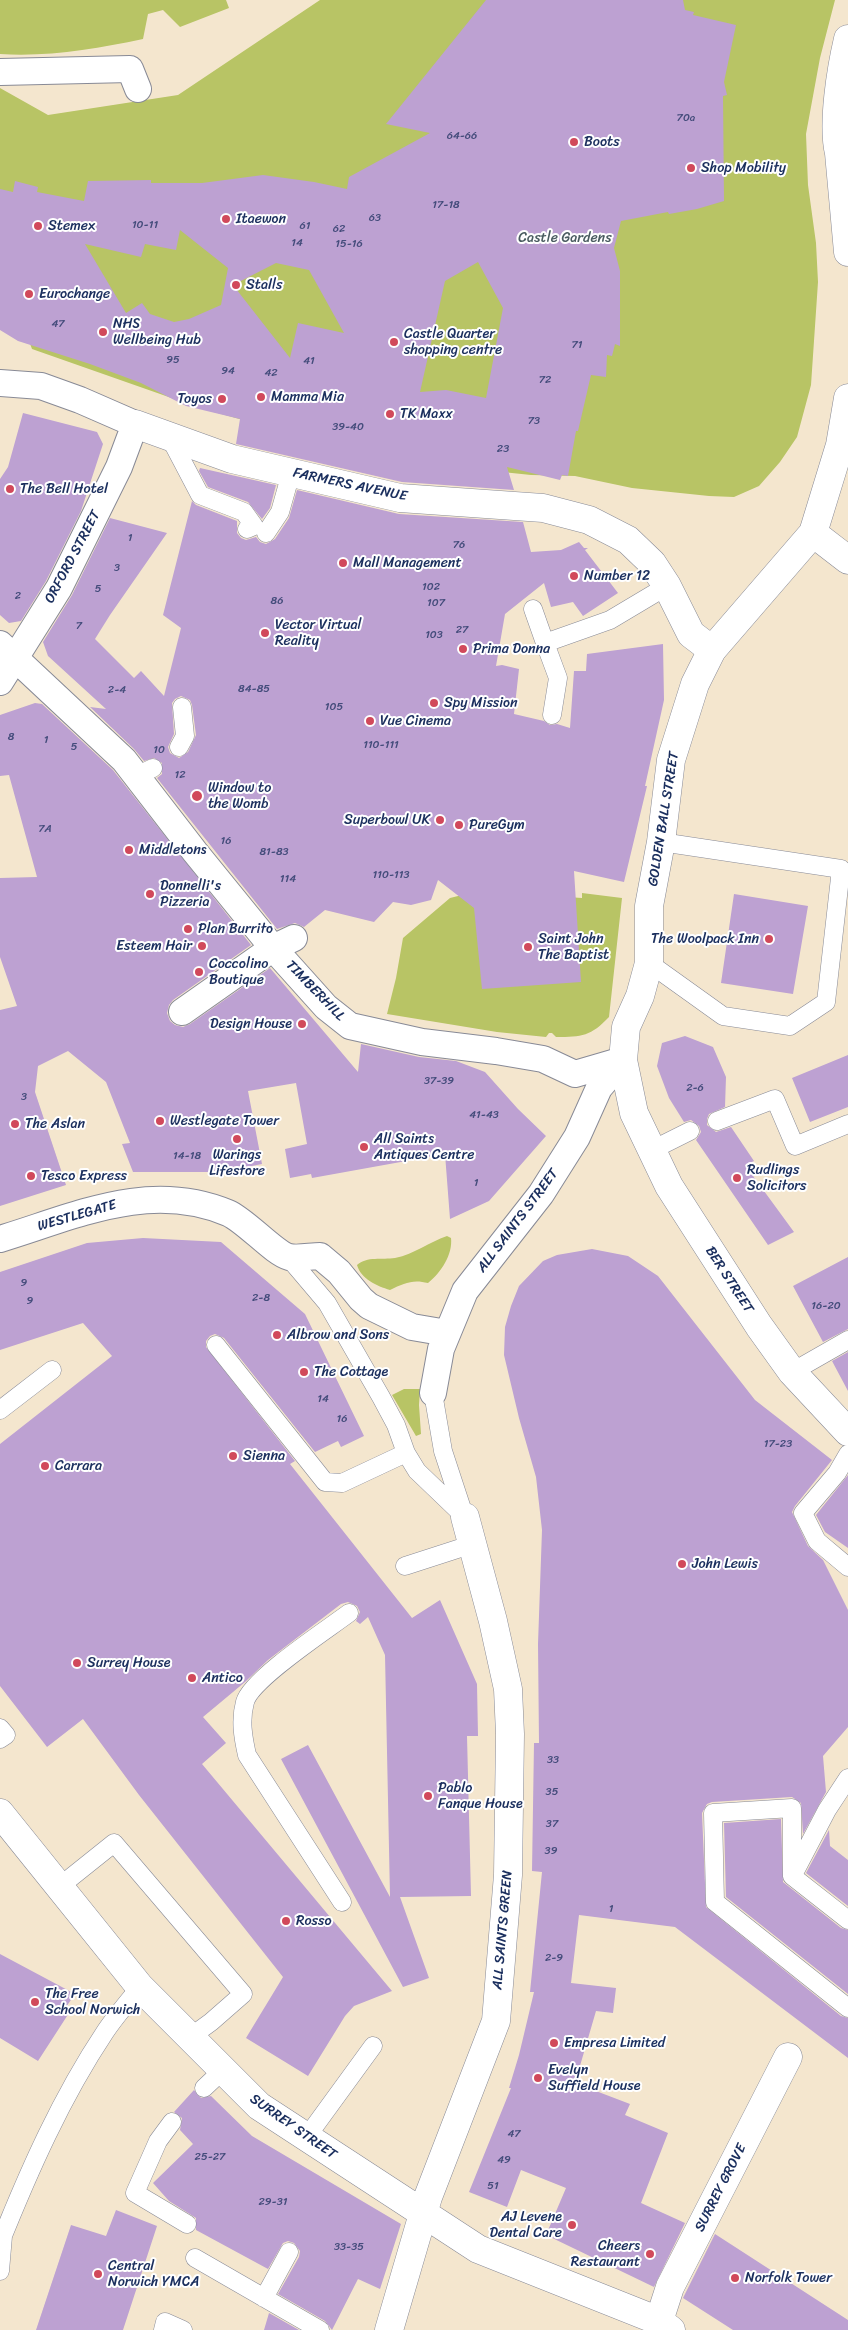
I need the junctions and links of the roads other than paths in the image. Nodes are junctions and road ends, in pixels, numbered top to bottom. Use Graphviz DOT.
graph roads {
  1 [pos="848,39"];
  2 [pos="0,72"];
  3 [pos="138,89"];
  4 [pos="848,252"];
  5 [pos="0,383"];
  6 [pos="848,398"];
  7 [pos="135,424"];
  8 [pos="169,436"];
  9 [pos="291,473"];
  10 [pos="247,529"];
  11 [pos="266,533"];
  12 [pos="812,533"];
  13 [pos="848,560"];
  14 [pos="667,586"];
  15 [pos="533,609"];
  16 [pos="545,643"];
  17 [pos="712,650"];
  18 [pos="7,651"];
  19 [pos="0,682"];
  20 [pos="182,707"];
  21 [pos="552,715"];
  22 [pos="179,747"];
  23 [pos="661,842"];
  24 [pos="284,943"];
  25 [pos="649,963"];
  26 [pos="350,998"];
  27 [pos="182,1012"];
  28 [pos="350,1026"];
  29 [pos="623,1060"];
  30 [pos="634,1113"];
  31 [pos="717,1121"];
  32 [pos="848,1124"];
  33 [pos="690,1131"];
  34 [pos="652,1150"];
  35 [pos="0,1239"];
  36 [pos="288,1257"];
  37 [pos="348,1336"];
  38 [pos="848,1340"];
  39 [pos="444,1341"];
  40 [pos="216,1345"];
  41 [pos="52,1370"];
  42 [pos="792,1372"];
  43 [pos="433,1393"];
  44 [pos="0,1410"];
  45 [pos="848,1432"];
  46 [pos="406,1453"];
  47 [pos="848,1454"];
  48 [pos="465,1518"];
  49 [pos="473,1544"];
  50 [pos="404,1566"];
  51 [pos="848,1567"];
  52 [pos="349,1613"];
  53 [pos="0,1728"];
  54 [pos="0,1740"];
  55 [pos="848,1778"];
  56 [pos="2,1817"];
  57 [pos="792,1876"];
  58 [pos="59,1887"];
  59 [pos="342,1902"];
  60 [pos="848,1920"];
  61 [pos="140,1987"];
  62 [pos="848,2008"];
  63 [pos="189,2038"];
  64 [pos="373,2046"];
  65 [pos="788,2058"];
  66 [pos="172,2122"];
  67 [pos="306,2138"];
  68 [pos="424,2213"];
  69 [pos="187,2224"];
  70 [pos="1,2238"];
  71 [pos="289,2252"];
  72 [pos="195,2258"];
  73 [pos="0,2271"];
  74 [pos="264,2298"];
  75 [pos="665,2326"];
  76 [pos="163,2330"];
  77 [pos="183,2330"];
  78 [pos="320,2330"];
  79 [pos="389,2330"];
  1 -- 4 [label="street"];
  2 -- 3 [label="street"];
  5 -- 7 [label="street, FARMERS AVENUE"];
  6 -- 12 [label="street"];
  7 -- 8 [label="street, FARMERS AVENUE"];
  7 -- 18 [label="street, ORFORD STREET"];
  8 -- 9 [label="street, FARMERS AVENUE"];
  8 -- 10 [label="lane"];
  9 -- 11 [label="lane"];
  9 -- 14 [label="street, FARMERS AVENUE"];
  12 -- 13 [label="street"];
  12 -- 17 [label="street, GOLDEN BALL STREET"];
  14 -- 16 [label="lane"];
  14 -- 17 [label="street, FARMERS AVENUE"];
  15 -- 16 [label="lane"];
  16 -- 21 [label="lane"];
  17 -- 23 [label="street, GOLDEN BALL STREET"];
  18 -- 19 [label="street, ORFORD STREET"];
  18 -- 24 [label="street, TIMBERHILL"];
  20 -- 22 [label="lane"];
  23 -- 25 [label="street, GOLDEN BALL STREET"];
  23 -- 25 [label="lane"];
  24 -- 27 [label="street"];
  24 -- 28 [label="street, TIMBERHILL"];
  25 -- 29 [label="street, GOLDEN BALL STREET"];
  26 -- 28 [label="street"];
  28 -- 29 [label="street, TIMBERHILL"];
  29 -- 30 [label="street, GOLDEN BALL STREET"];
  29 -- 39 [label="street, ALL SAINTS STREET"];
  30 -- 34 [label="street, BER STREET"];
  31 -- 32 [label="lane"];
  33 -- 34 [label="lane"];
  34 -- 42 [label="street, BER STREET"];
  35 -- 36 [label="street, WESTLEGATE"];
  36 -- 37 [label="lane, WESTLEGATE"];
  36 -- 39 [label="street"];
  37 -- 46 [label="lane, ALL SAINTS GREEN"];
  38 -- 42 [label="lane"];
  39 -- 43 [label="street, ALL SAINTS GREEN"];
  40 -- 46 [label="lane"];
  41 -- 44 [label="lane"];
  42 -- 45 [label="street, BER STREET"];
  43 -- 48 [label="lane, ALL SAINTS GREEN"];
  46 -- 48 [label="lane, ALL SAINTS GREEN"];
  47 -- 51 [label="lane"];
  48 -- 49 [label="street, ALL SAINTS GREEN"];
  49 -- 50 [label="lane"];
  49 -- 68 [label="street, ALL SAINTS GREEN"];
  52 -- 59 [label="lane"];
  53 -- 54 [label="lane"];
  55 -- 57 [label="lane"];
  56 -- 58 [label="street, SURREY STREET"];
  57 -- 60 [label="lane"];
  57 -- 62 [label="lane"];
  58 -- 61 [label="street, SURREY STREET"];
  58 -- 63 [label="lane"];
  61 -- 63 [label="street, SURREY STREET"];
  61 -- 70 [label="lane"];
  63 -- 67 [label="street, SURREY STREET"];
  64 -- 67 [label="lane"];
  65 -- 75 [label="street, SURREY GROVE"];
  66 -- 69 [label="lane"];
  67 -- 68 [label="street, SURREY STREET"];
  68 -- 75 [label="street, SURREY STREET"];
  68 -- 79 [label="street, ALL SAINTS GREEN"];
  70 -- 73 [label="lane"];
  71 -- 74 [label="lane"];
  72 -- 74 [label="lane"];
  74 -- 78 [label="lane"];
  76 -- 77 [label="lane"];
}
